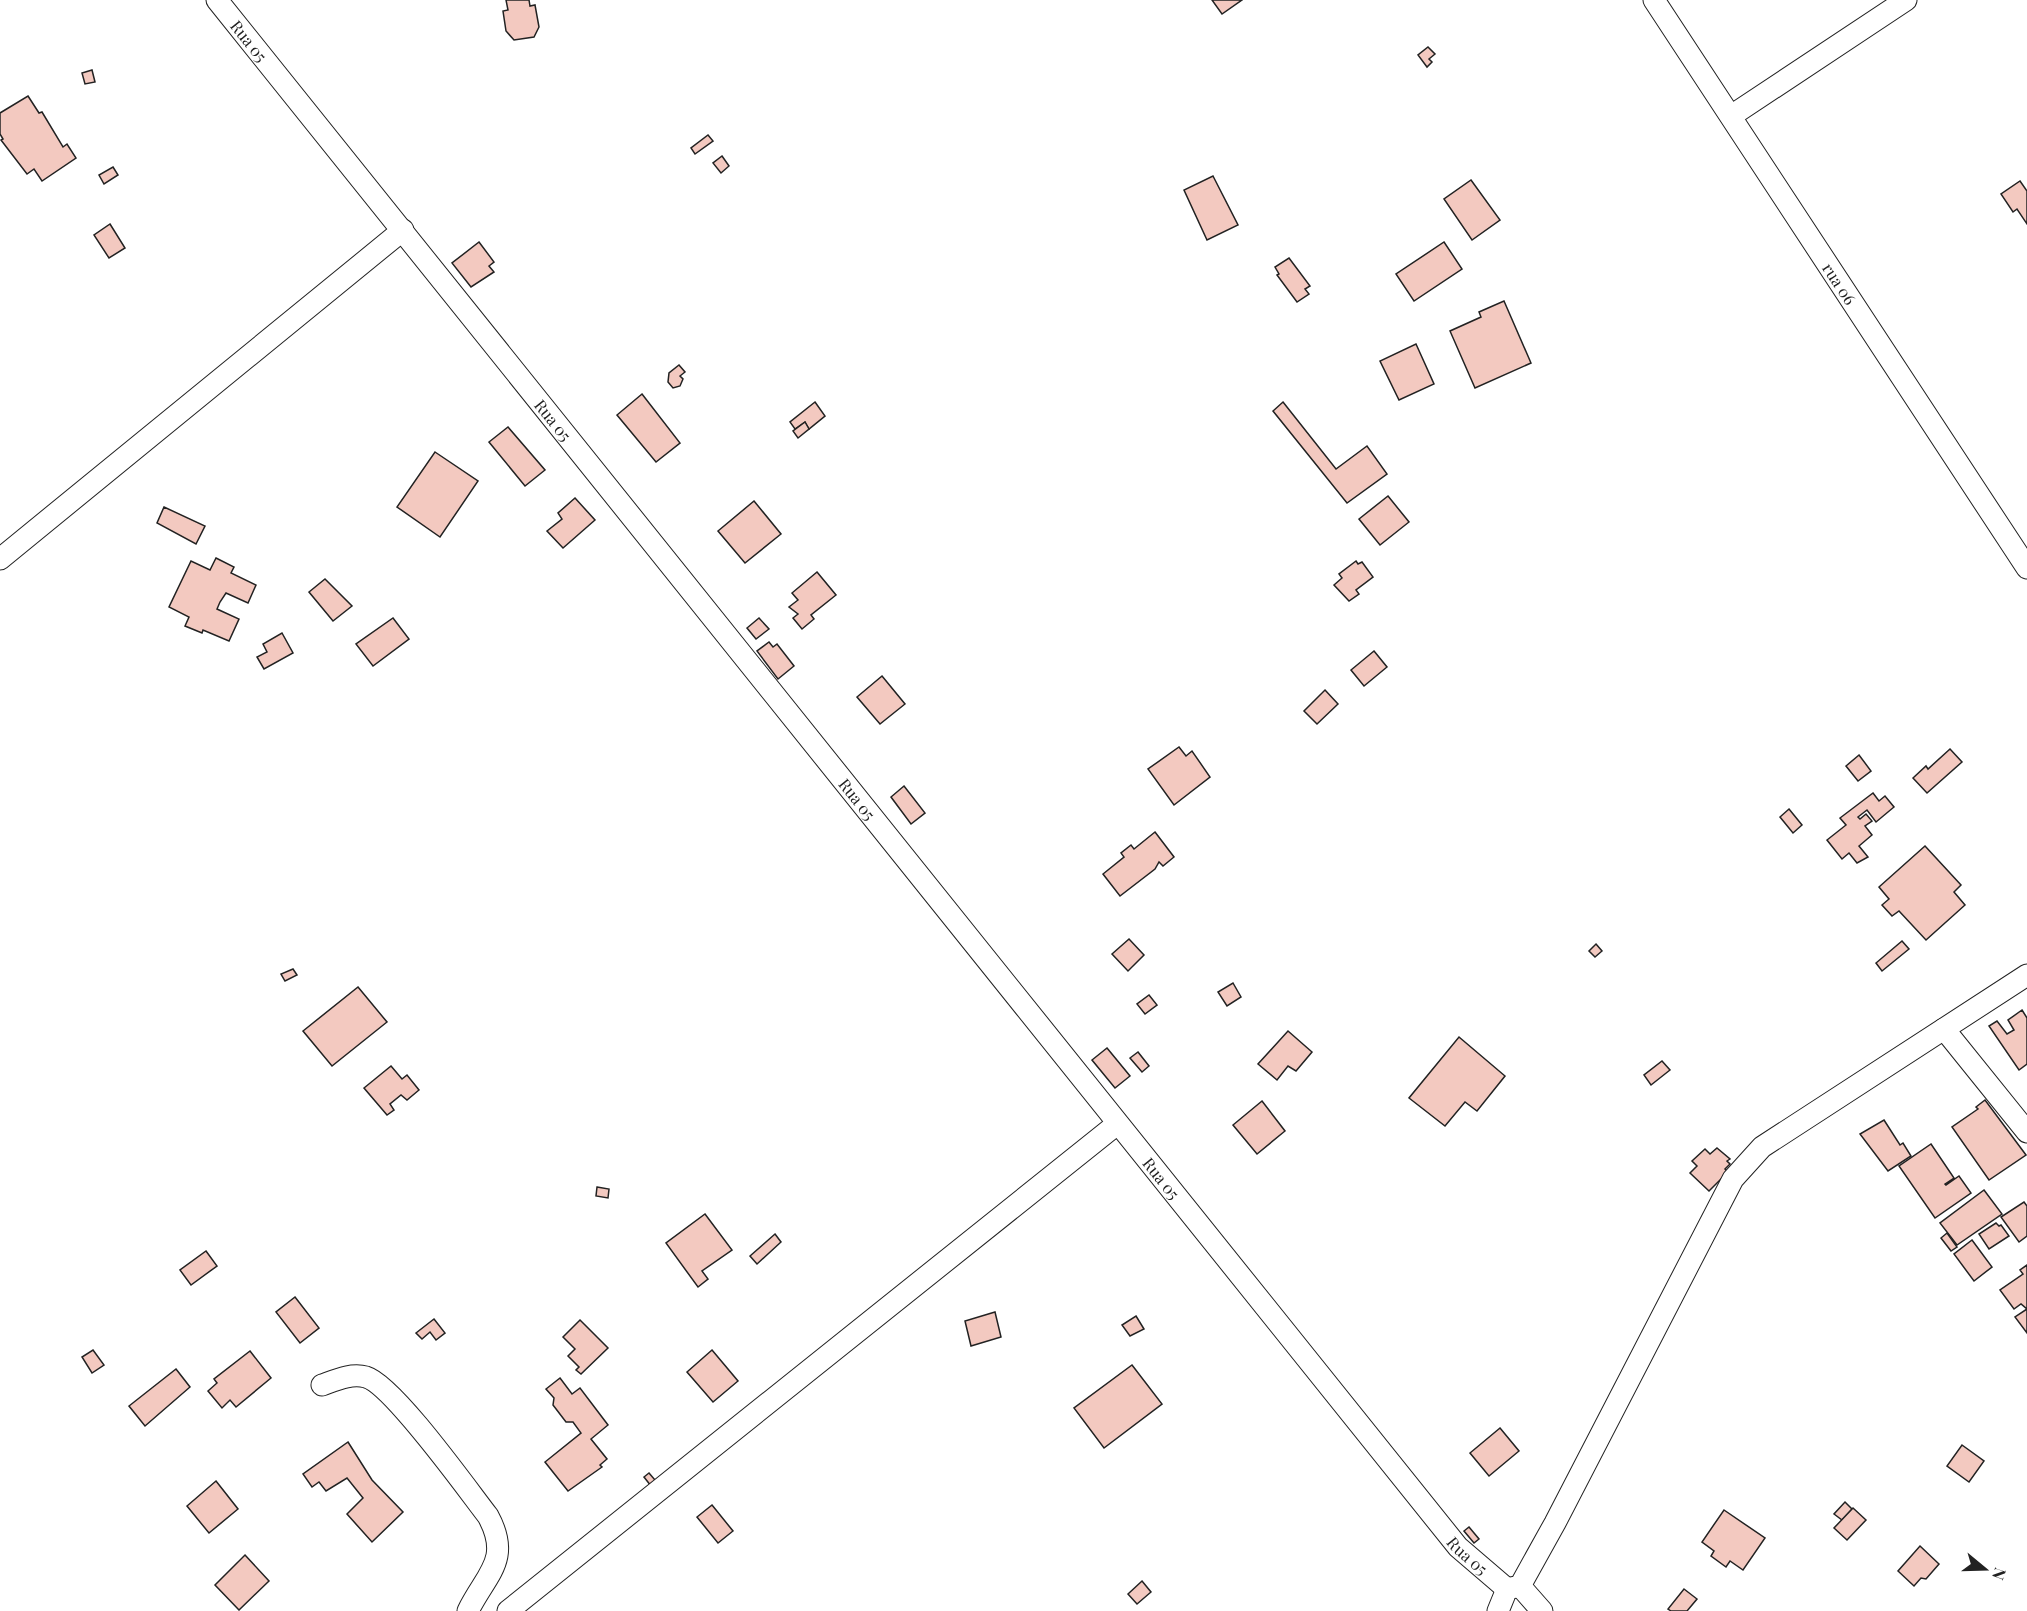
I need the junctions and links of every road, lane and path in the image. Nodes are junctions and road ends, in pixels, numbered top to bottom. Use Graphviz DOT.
graph roads {
  1 [pos="217,0"];
  2 [pos="1654,0"];
  3 [pos="1906,0"];
  4 [pos="1731,116"];
  5 [pos="403,230"];
  6 [pos="0,559"];
  7 [pos="2027,568"];
  8 [pos="2027,975"];
  9 [pos="1944,1029"];
  10 [pos="1117,1124"];
  11 [pos="2027,1132"];
  12 [pos="322,1385"];
  13 [pos="1513,1588"];
  14 [pos="468,1611"];
  15 [pos="508,1611"];
  16 [pos="1498,1611"];
  17 [pos="1542,1611"];
  1 -- 5 [label="street, Rua 05"];
  2 -- 4 [label="street, rua 06"];
  3 -- 4 [label="street"];
  4 -- 7 [label="street, rua 06"];
  5 -- 6 [label="street"];
  5 -- 10 [label="street, Rua 05"];
  8 -- 9 [label="street"];
  9 -- 11 [label="street"];
  9 -- 13 [label="street"];
  10 -- 13 [label="street, Rua 05"];
  10 -- 15 [label="street"];
  12 -- 14 [label="street"];
  13 -- 16 [label="street"];
  13 -- 17 [label="street, Rua 05"];
}
